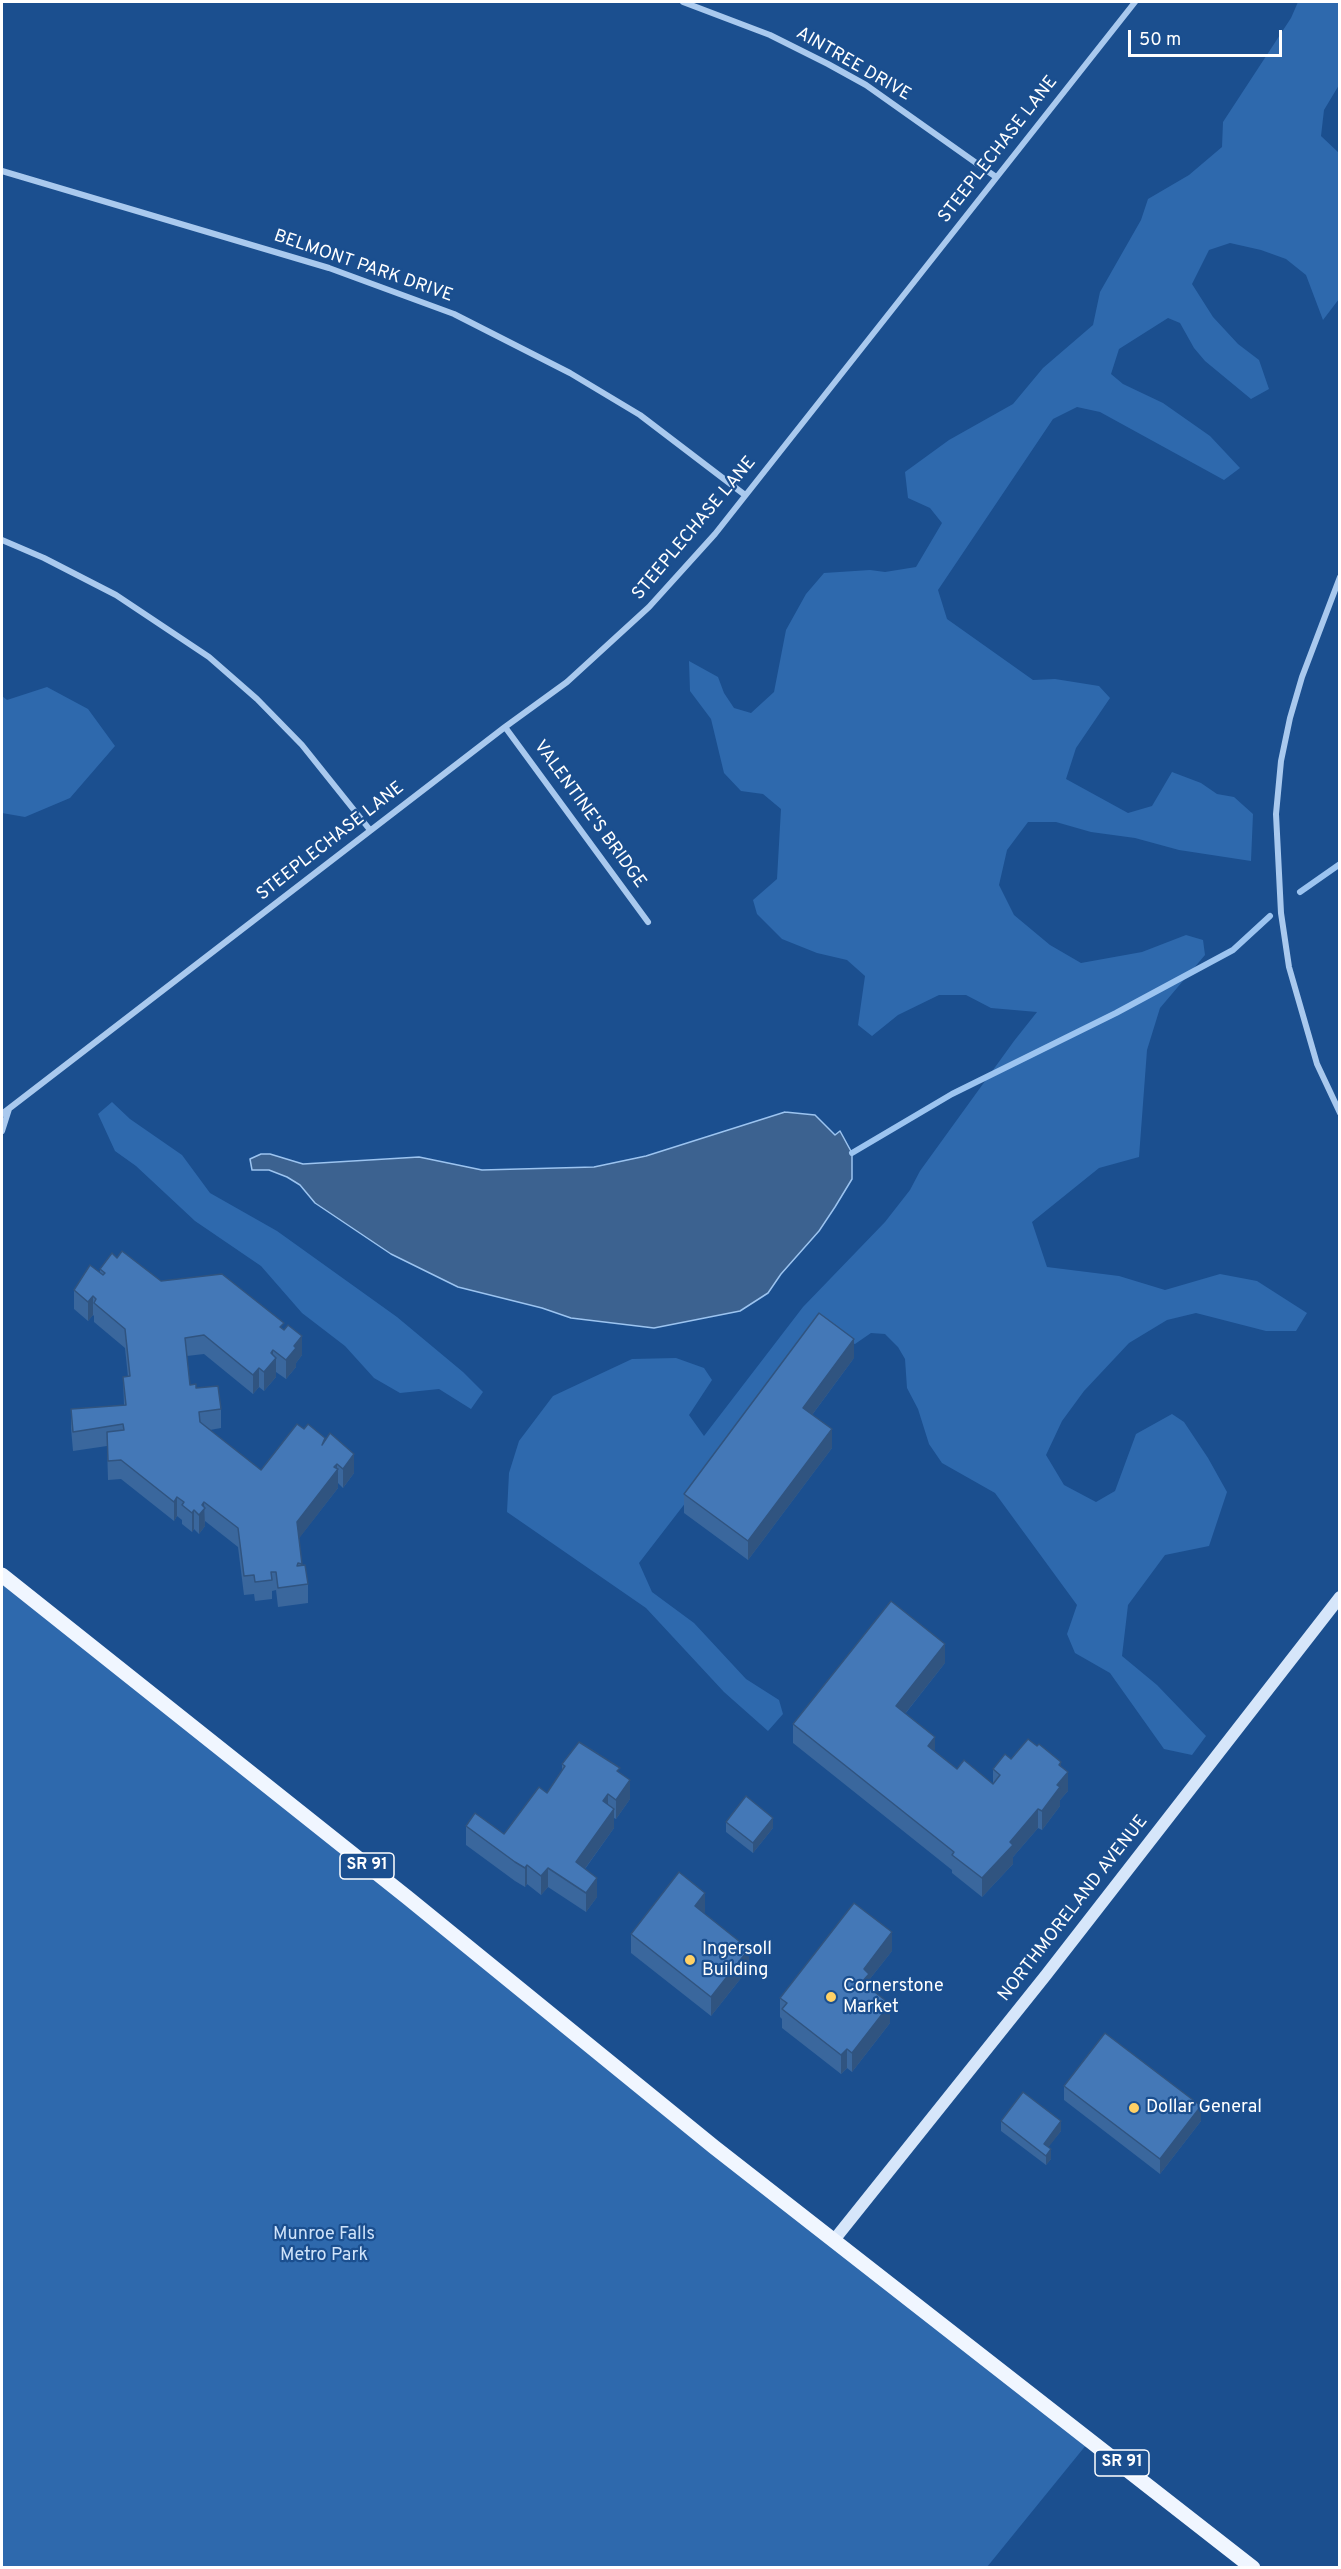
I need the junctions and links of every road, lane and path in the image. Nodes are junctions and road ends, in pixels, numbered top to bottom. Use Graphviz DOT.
graph roads {
  1 [pos="683,2"];
  2 [pos="1135,2"];
  3 [pos="2,171"];
  4 [pos="996,177"];
  5 [pos="745,495"];
  6 [pos="2,540"];
  7 [pos="1340,577"];
  8 [pos="505,727"];
  9 [pos="370,830"];
  10 [pos="648,922"];
  11 [pos="10,1108"];
  12 [pos="2,1113"];
  13 [pos="1340,1113"];
  14 [pos="2,1131"];
  15 [pos="2,1575"];
  16 [pos="1340,1598"];
  17 [pos="834,2240"];
  18 [pos="1253,2568"];
  1 -- 4 [label="street, AINTREE DRIVE"];
  2 -- 4 [label="street, STEEPLECHASE LANE"];
  3 -- 5 [label="street, BELMONT PARK DRIVE"];
  4 -- 5 [label="street, STEEPLECHASE LANE"];
  5 -- 8 [label="street, STEEPLECHASE LANE"];
  6 -- 9 [label="street"];
  7 -- 13 [label="street"];
  8 -- 9 [label="street, STEEPLECHASE LANE"];
  8 -- 10 [label="street, VALENTINE'S BRIDGE"];
  9 -- 11 [label="street, STEEPLECHASE LANE"];
  11 -- 12 [label="street, STEEPLECHASE LANE"];
  11 -- 14 [label="street"];
  15 -- 17 [label="main road, SR 91"];
  16 -- 17 [label="street, NORTHMORELAND AVENUE"];
  17 -- 18 [label="main road, SR 91"];
}
